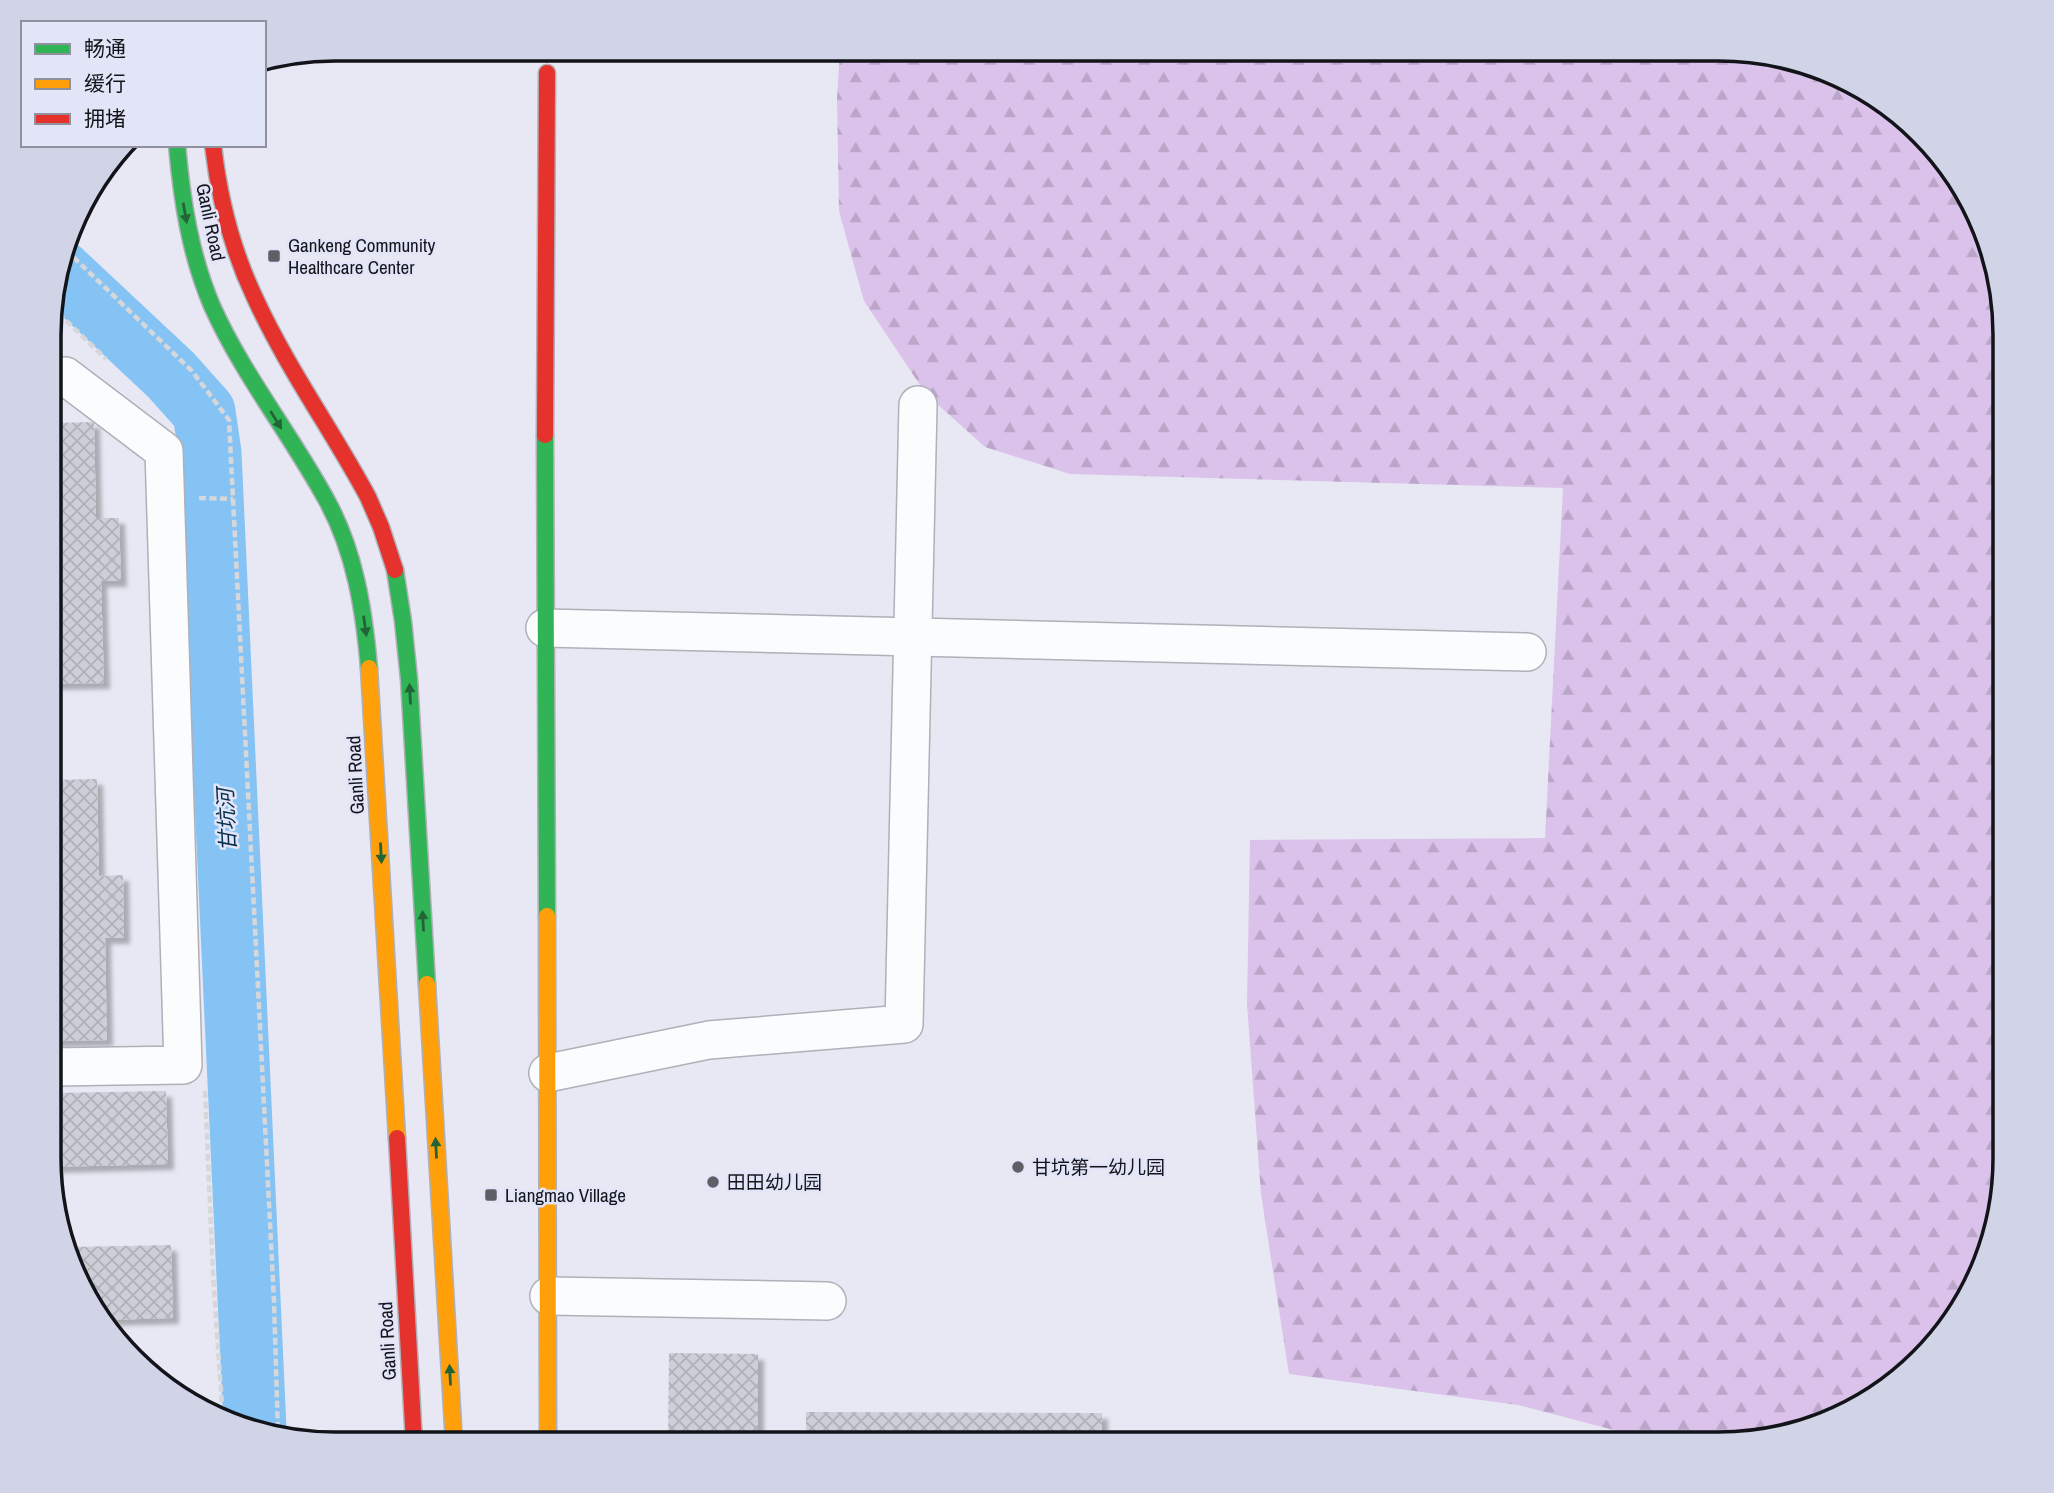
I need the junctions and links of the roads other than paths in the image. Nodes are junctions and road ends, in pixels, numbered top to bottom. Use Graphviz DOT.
graph roads {
  1 [pos="547,73"];
  2 [pos="177,147"];
  3 [pos="213,147"];
  4 [pos="61,376"];
  5 [pos="918,404"];
  6 [pos="545,628"];
  7 [pos="913,637"];
  8 [pos="1527,652"];
  9 [pos="61,1067"];
  10 [pos="548,1073"];
  11 [pos="549,1296"];
  12 [pos="827,1301"];
  13 [pos="413,1432"];
  14 [pos="453,1432"];
  15 [pos="548,1432"];
  1 -- 6 [label="main road"];
  2 -- 13 [label="main road, Ganli Road, one-way"];
  14 -- 3 [label="main road, Ganli Road, one-way"];
  4 -- 9 [label="street"];
  5 -- 7 [label="street"];
  6 -- 7 [label="street"];
  6 -- 10 [label="main road"];
  7 -- 8 [label="street"];
  7 -- 10 [label="street"];
  10 -- 11 [label="main road"];
  11 -- 12 [label="street"];
  11 -- 15 [label="main road"];
}
